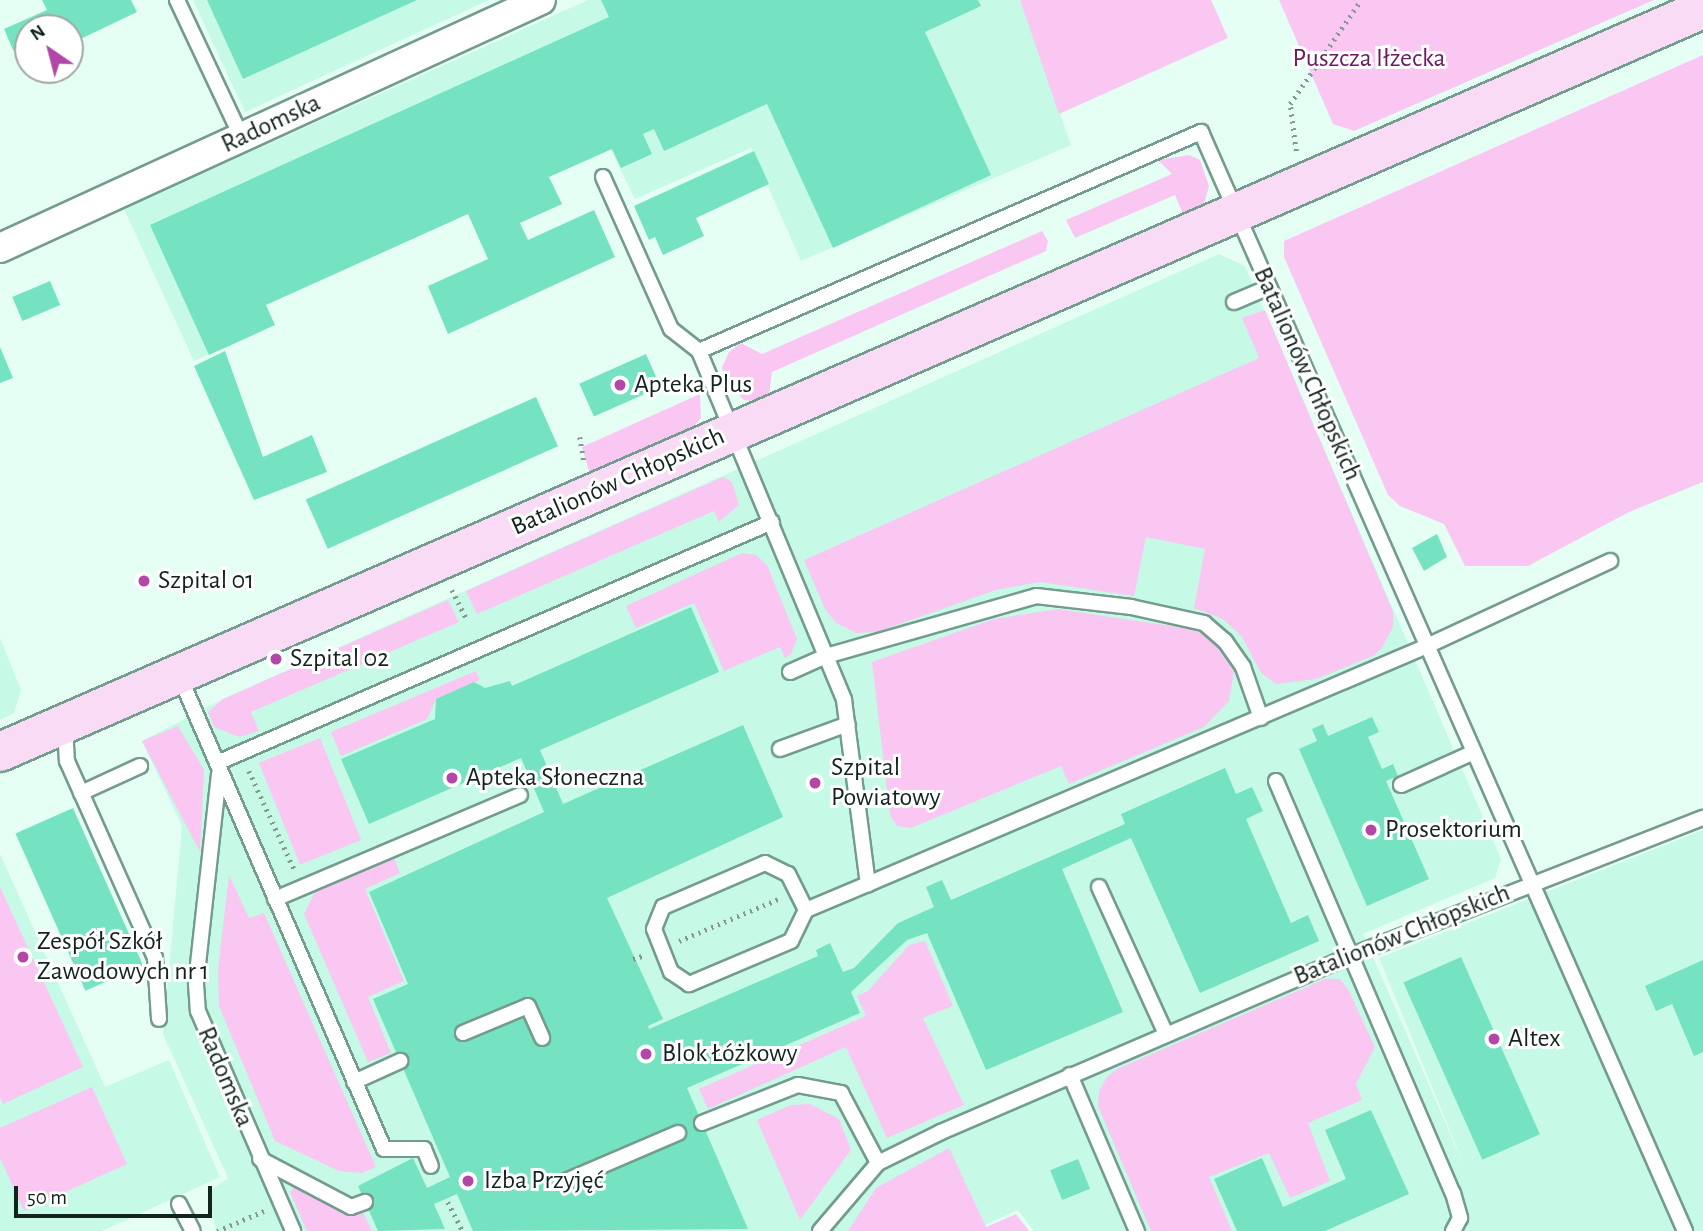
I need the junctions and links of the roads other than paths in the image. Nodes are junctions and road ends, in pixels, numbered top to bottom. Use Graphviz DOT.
graph roads {
  1 [pos="177,0"];
  2 [pos="541,0"];
  3 [pos="1703,9"];
  4 [pos="242,138"];
  5 [pos="603,177"];
  6 [pos="1236,211"];
  7 [pos="0,248"];
  8 [pos="1269,287"];
  9 [pos="1234,302"];
  10 [pos="698,351"];
  11 [pos="734,431"];
  12 [pos="772,522"];
  13 [pos="1610,561"];
  14 [pos="1427,646"];
  15 [pos="826,656"];
  16 [pos="790,672"];
  17 [pos="179,675"];
  18 [pos="1261,718"];
  19 [pos="65,723"];
  20 [pos="848,724"];
  21 [pos="780,749"];
  22 [pos="0,752"];
  23 [pos="1472,753"];
  24 [pos="140,766"];
  25 [pos="218,766"];
  26 [pos="1276,781"];
  27 [pos="1401,785"];
  28 [pos="81,793"];
  29 [pos="520,795"];
  30 [pos="1703,818"];
  31 [pos="1530,882"];
  32 [pos="868,884"];
  33 [pos="1099,887"];
  34 [pos="275,899"];
  35 [pos="806,910"];
  36 [pos="1350,956"];
  37 [pos="159,1019"];
  38 [pos="463,1033"];
  39 [pos="1166,1034"];
  40 [pos="542,1038"];
  41 [pos="400,1061"];
  42 [pos="1070,1075"];
  43 [pos="354,1082"];
  44 [pos="702,1123"];
  45 [pos="678,1133"];
  46 [pos="260,1159"];
  47 [pos="878,1163"];
  48 [pos="431,1166"];
  49 [pos="566,1181"];
  50 [pos="365,1202"];
  51 [pos="179,1204"];
  52 [pos="193,1231"];
  53 [pos="293,1231"];
  54 [pos="820,1231"];
  55 [pos="1137,1231"];
  56 [pos="1452,1231"];
  57 [pos="1685,1231"];
  1 -- 4 [label="lane"];
  2 -- 4 [label="street, Radomska"];
  3 -- 6 [label="street, Batalionów Chłopskich"];
  4 -- 7 [label="street, Radomska"];
  5 -- 10 [label="lane"];
  6 -- 8 [label="lane, Batalionów Chłopskich"];
  6 -- 10 [label="lane"];
  6 -- 11 [label="street, Batalionów Chłopskich"];
  8 -- 9 [label="lane"];
  8 -- 14 [label="lane, Batalionów Chłopskich"];
  10 -- 11 [label="lane"];
  11 -- 12 [label="lane"];
  11 -- 17 [label="street, Batalionów Chłopskich"];
  12 -- 15 [label="lane"];
  12 -- 25 [label="lane"];
  13 -- 14 [label="lane"];
  14 -- 18 [label="lane"];
  14 -- 23 [label="lane, Batalionów Chłopskich"];
  15 -- 16 [label="lane"];
  15 -- 18 [label="lane"];
  15 -- 20 [label="lane"];
  17 -- 19 [label="street, Batalionów Chłopskich"];
  17 -- 25 [label="lane"];
  18 -- 32 [label="lane"];
  19 -- 22 [label="street, Batalionów Chłopskich"];
  19 -- 28 [label="lane"];
  20 -- 21 [label="lane"];
  20 -- 32 [label="lane"];
  23 -- 27 [label="lane"];
  23 -- 31 [label="lane, Batalionów Chłopskich"];
  24 -- 28 [label="lane"];
  25 -- 34 [label="lane"];
  25 -- 46 [label="lane, Radomska"];
  26 -- 36 [label="lane"];
  28 -- 37 [label="lane"];
  29 -- 34 [label="lane"];
  30 -- 31 [label="lane"];
  31 -- 36 [label="lane, Batalionów Chłopskich"];
  31 -- 57 [label="lane"];
  32 -- 35 [label="lane"];
  33 -- 39 [label="lane"];
  34 -- 43 [label="lane"];
  35 -- 35 [label="lane"];
  36 -- 39 [label="lane, Batalionów Chłopskich"];
  36 -- 56 [label="lane"];
  38 -- 40 [label="lane"];
  39 -- 42 [label="lane, Batalionów Chłopskich"];
  41 -- 43 [label="lane"];
  42 -- 47 [label="lane, Batalionów Chłopskich"];
  42 -- 55 [label="lane"];
  43 -- 48 [label="lane"];
  44 -- 47 [label="lane"];
  45 -- 49 [label="lane"];
  46 -- 50 [label="lane"];
  46 -- 53 [label="lane, Radomska"];
  47 -- 54 [label="lane, Batalionów Chłopskich"];
  51 -- 52 [label="lane"];
}
